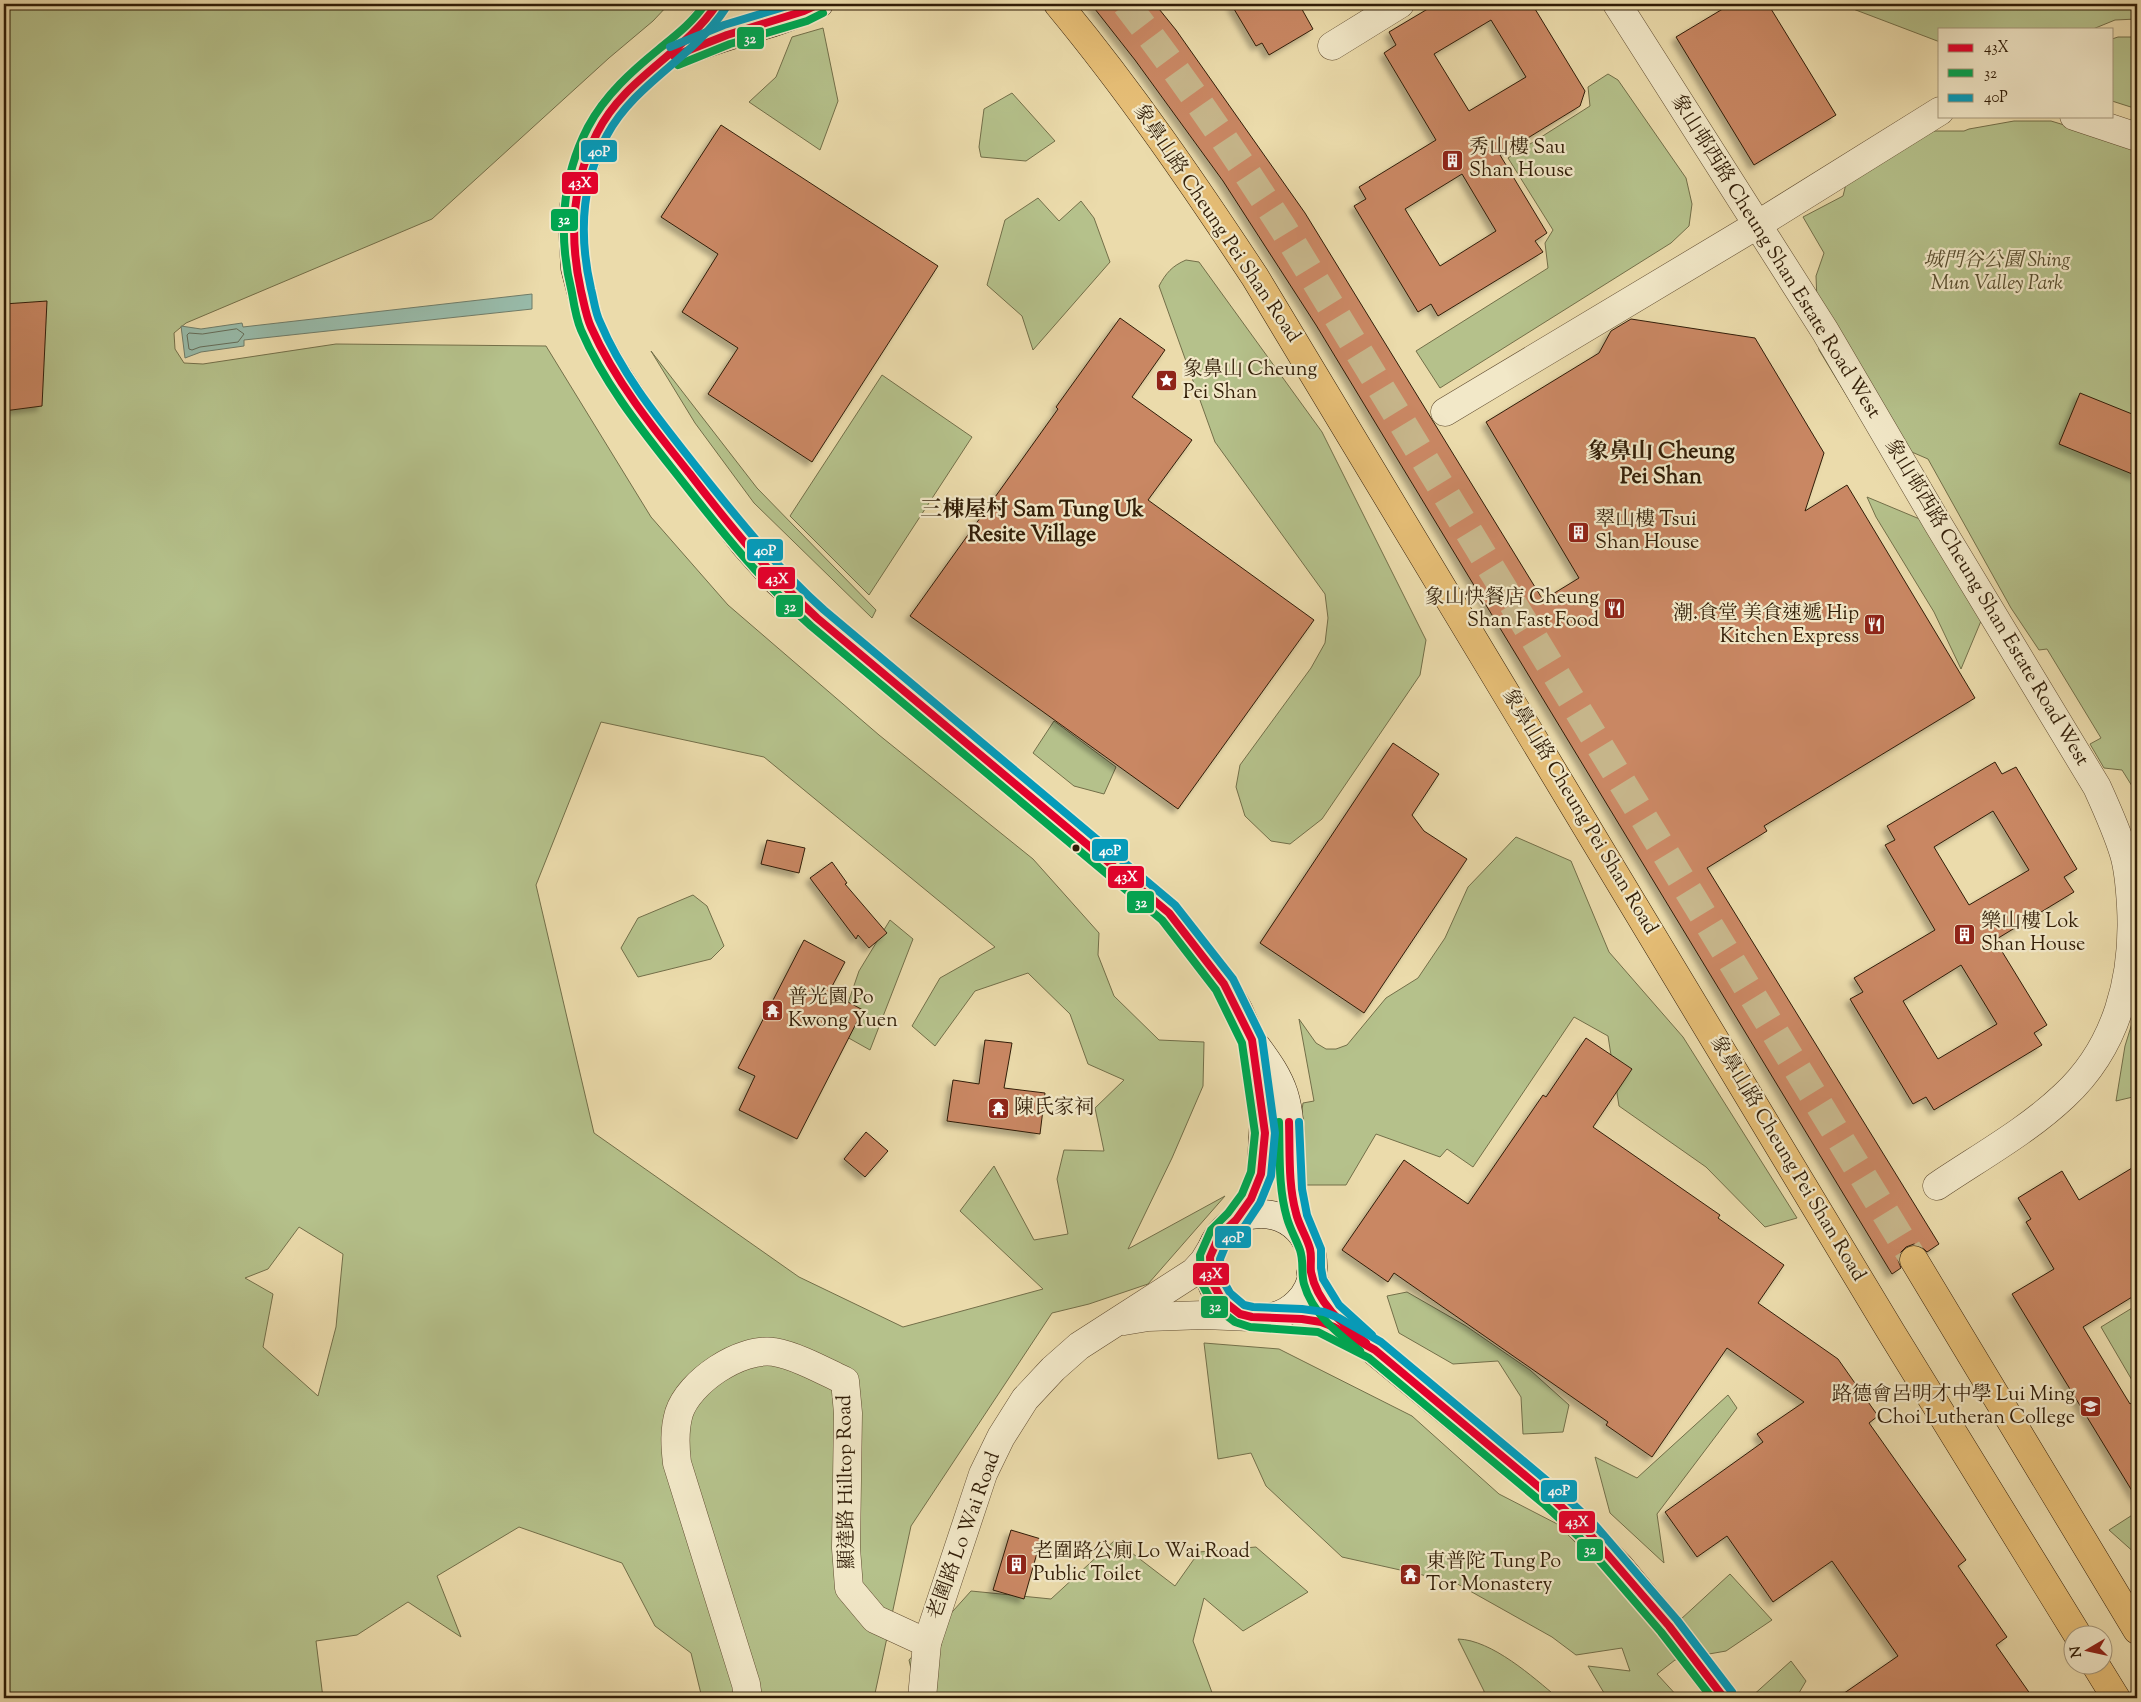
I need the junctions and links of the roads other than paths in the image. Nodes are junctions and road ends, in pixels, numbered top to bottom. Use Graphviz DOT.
graph roads {
  1 [pos="717,4"];
  2 [pos="820,4"];
  3 [pos="1058,4"];
  4 [pos="1400,4"];
  5 [pos="1617,4"];
  6 [pos="1332,46"];
  7 [pos="657,63"];
  8 [pos="1938,113"];
  9 [pos="2080,118"];
  10 [pos="2137,137"];
  11 [pos="1757,225"];
  12 [pos="1445,412"];
  13 [pos="1252,1040"];
  14 [pos="1937,1186"];
  15 [pos="1236,1220"];
  16 [pos="1306,1241"];
  17 [pos="1213,1246"];
  18 [pos="1914,1260"];
  19 [pos="1311,1273"];
  20 [pos="1262,1317"];
  21 [pos="1106,1327"];
  22 [pos="1375,1350"];
  23 [pos="2071,1624"];
  24 [pos="2137,1630"];
  25 [pos="927,1643"];
  26 [pos="2101,1674"];
  27 [pos="748,1698"];
  28 [pos="922,1698"];
  29 [pos="1724,1698"];
  30 [pos="2116,1698"];
  1 -- 7 [label="street"];
  2 -- 7 [label="street"];
  3 -- 23 [label="highway, 象鼻山路 Cheung Pei Shan Road"];
  4 -- 6 [label="street"];
  5 -- 11 [label="street, 象山邨西路 Cheung Shan Estate Road West"];
  7 -- 13 [label="street"];
  8 -- 11 [label="street"];
  9 -- 10 [label="street"];
  11 -- 12 [label="street"];
  11 -- 14 [label="street, 象山邨西路 Cheung Shan Estate Road West"];
  13 -- 15 [label="street"];
  13 -- 16 [label="street"];
  15 -- 16 [label="street"];
  15 -- 17 [label="street"];
  16 -- 19 [label="street"];
  17 -- 20 [label="street"];
  17 -- 21 [label="street, 老圍路 Lo Wai Road"];
  18 -- 24 [label="highway"];
  19 -- 20 [label="street"];
  19 -- 22 [label="street"];
  20 -- 21 [label="street, 老圍路 Lo Wai Road"];
  20 -- 22 [label="street, 老圍路 Lo Wai Road"];
  21 -- 25 [label="street, 老圍路 Lo Wai Road"];
  22 -- 29 [label="street"];
  25 -- 27 [label="street, 顯達路 Hilltop Road"];
  25 -- 28 [label="street, 老圍路 Lo Wai Road"];
  26 -- 30 [label="highway"];
}
